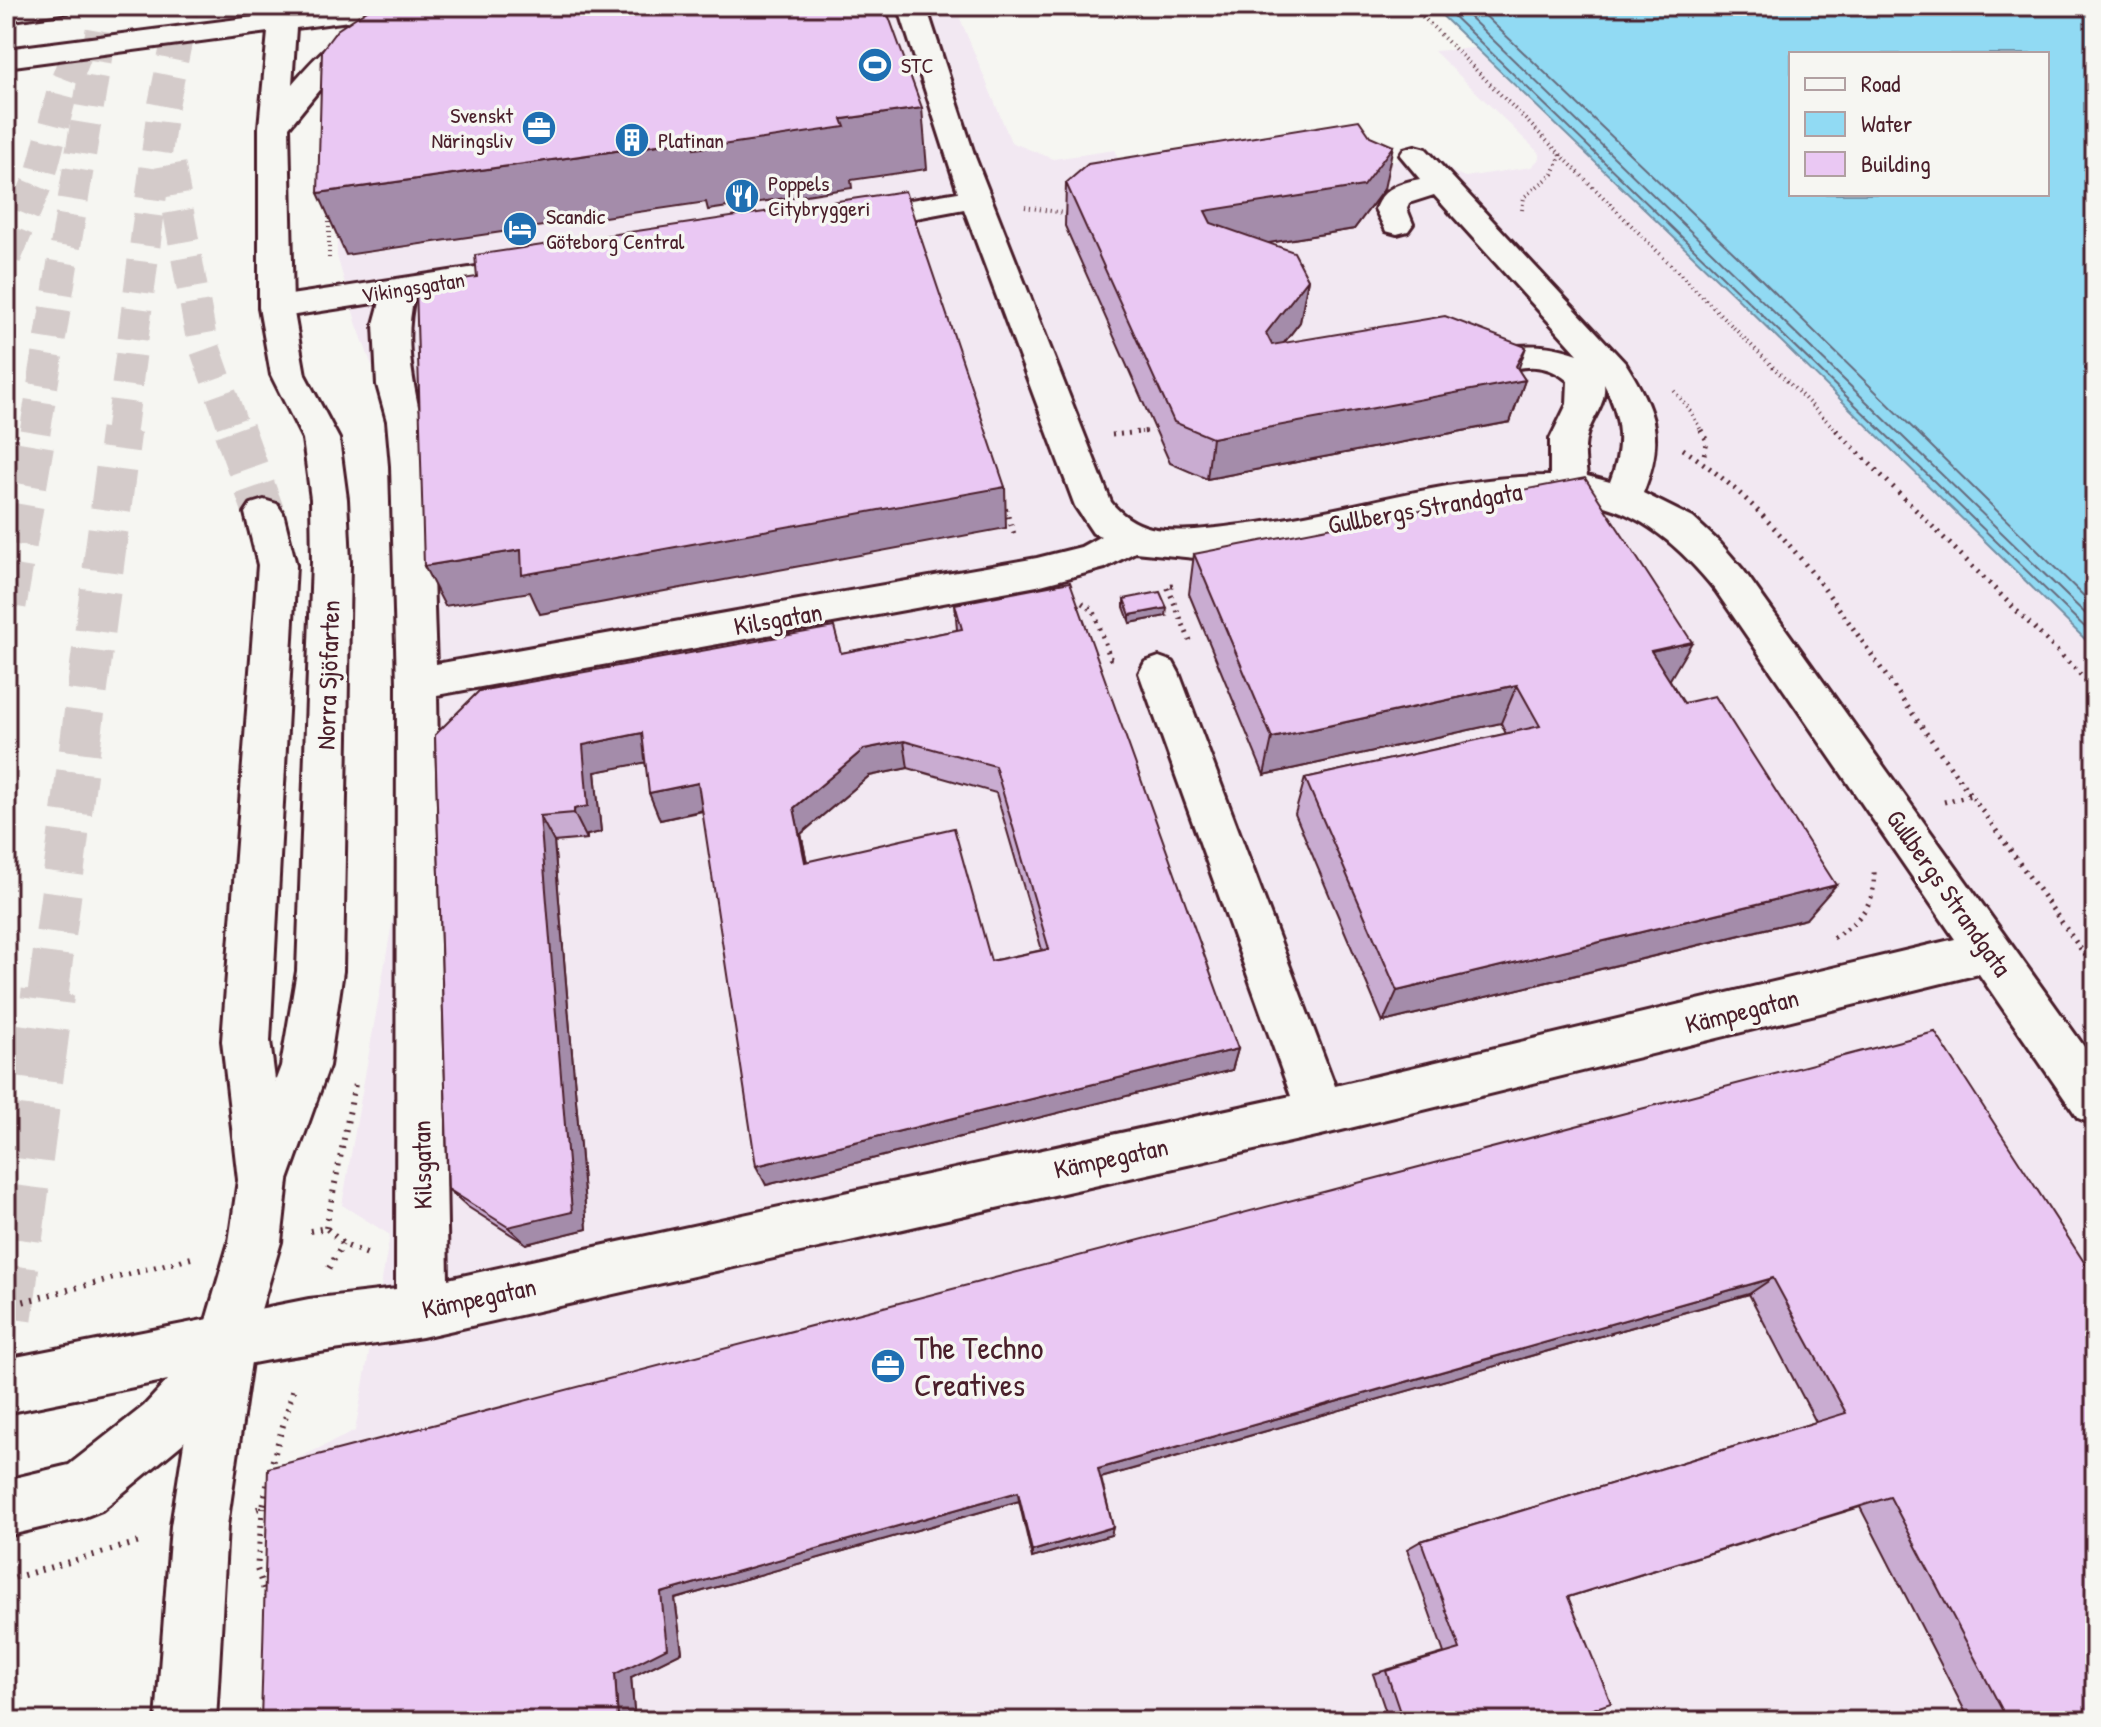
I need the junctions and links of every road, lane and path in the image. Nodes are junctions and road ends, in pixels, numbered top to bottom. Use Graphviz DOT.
graph roads {
  1 [pos="58,6"];
  2 [pos="402,6"];
  3 [pos="423,6"];
  4 [pos="1412,6"];
  5 [pos="903,7"];
  6 [pos="6,13"];
  7 [pos="283,14"];
  8 [pos="6,58"];
  9 [pos="274,127"];
  10 [pos="1415,155"];
  11 [pos="1442,184"];
  12 [pos="1021,197"];
  13 [pos="976,198"];
  14 [pos="329,200"];
  15 [pos="1025,207"];
  16 [pos="1075,215"];
  17 [pos="1029,221"];
  18 [pos="1397,224"];
  19 [pos="817,226"];
  20 [pos="560,265"];
  21 [pos="400,288"];
  22 [pos="338,299"];
  23 [pos="276,307"];
  24 [pos="1459,369"];
  25 [pos="1151,431"];
  26 [pos="1641,438"];
  27 [pos="1112,449"];
  28 [pos="1570,488"];
  29 [pos="1001,493"];
  30 [pos="1622,498"];
  31 [pos="264,513"];
  32 [pos="1133,536"];
  33 [pos="1037,572"];
  34 [pos="1180,583"];
  35 [pos="1159,673"];
  36 [pos="417,683"];
  37 [pos="2095,689"];
  38 [pos="1971,795"];
  39 [pos="1894,814"];
  40 [pos="1832,939"];
  41 [pos="1991,951"];
  42 [pos="2095,969"];
  43 [pos="2095,1102"];
  44 [pos="1321,1112"];
  45 [pos="263,1180"];
  46 [pos="255,1242"];
  47 [pos="423,1251"];
  48 [pos="6,1306"];
  49 [pos="422,1311"];
  50 [pos="227,1341"];
  51 [pos="6,1386"];
  52 [pos="263,1507"];
  53 [pos="6,1508"];
  54 [pos="270,1609"];
  55 [pos="186,1721"];
  1 -- 6 [label="main road"];
  2 -- 7 [label="main road"];
  3 -- 9 [label="main road"];
  4 -- 37 [label="path"];
  5 -- 13 [label="main road, Gullbergs Strandgata"];
  7 -- 8 [label="main road"];
  7 -- 9 [label="main road, Norra Sjöfarten"];
  9 -- 23 [label="main road, Norra Sjöfarten"];
  10 -- 11 [label="main road"];
  11 -- 18 [label="main road"];
  11 -- 26 [label="main road"];
  12 -- 15 [label="path"];
  13 -- 19 [label="main road"];
  13 -- 32 [label="main road, Gullbergs Strandgata"];
  14 -- 22 [label="path"];
  15 -- 16 [label="path"];
  15 -- 17 [label="path"];
  20 -- 21 [label="main road, Vikingsgatan"];
  21 -- 22 [label="main road, Vikingsgatan"];
  21 -- 36 [label="main road, Kilsgatan"];
  22 -- 23 [label="main road, Vikingsgatan"];
  23 -- 45 [label="main road, Norra Sjöfarten"];
  24 -- 28 [label="main road"];
  25 -- 27 [label="path"];
  26 -- 30 [label="main road"];
  26 -- 38 [label="path"];
  28 -- 30 [label="main road, Gullbergs Strandgata"];
  28 -- 32 [label="main road, Gullbergs Strandgata"];
  29 -- 33 [label="path"];
  30 -- 39 [label="main road, Gullbergs Strandgata"];
  31 -- 45 [label="main road"];
  32 -- 33 [label="main road, Kilsgatan"];
  33 -- 35 [label="path"];
  33 -- 36 [label="main road, Kilsgatan"];
  34 -- 35 [label="path"];
  35 -- 44 [label="main road"];
  36 -- 47 [label="main road, Kilsgatan"];
  38 -- 39 [label="path"];
  38 -- 42 [label="path"];
  39 -- 40 [label="path"];
  39 -- 41 [label="main road, Gullbergs Strandgata"];
  41 -- 43 [label="main road, Gullbergs Strandgata"];
  41 -- 44 [label="main road, Kämpegatan"];
  44 -- 49 [label="main road, Kämpegatan"];
  45 -- 46 [label="main road, Norra Sjöfarten"];
  46 -- 47 [label="path"];
  46 -- 48 [label="path"];
  46 -- 50 [label="main road, Norra Sjöfarten"];
  47 -- 49 [label="main road, Kilsgatan"];
  49 -- 50 [label="main road, Kämpegatan"];
  50 -- 51 [label="main road, Kämpegatan"];
  50 -- 53 [label="main road"];
  50 -- 55 [label="main road"];
  52 -- 54 [label="path"];
}
